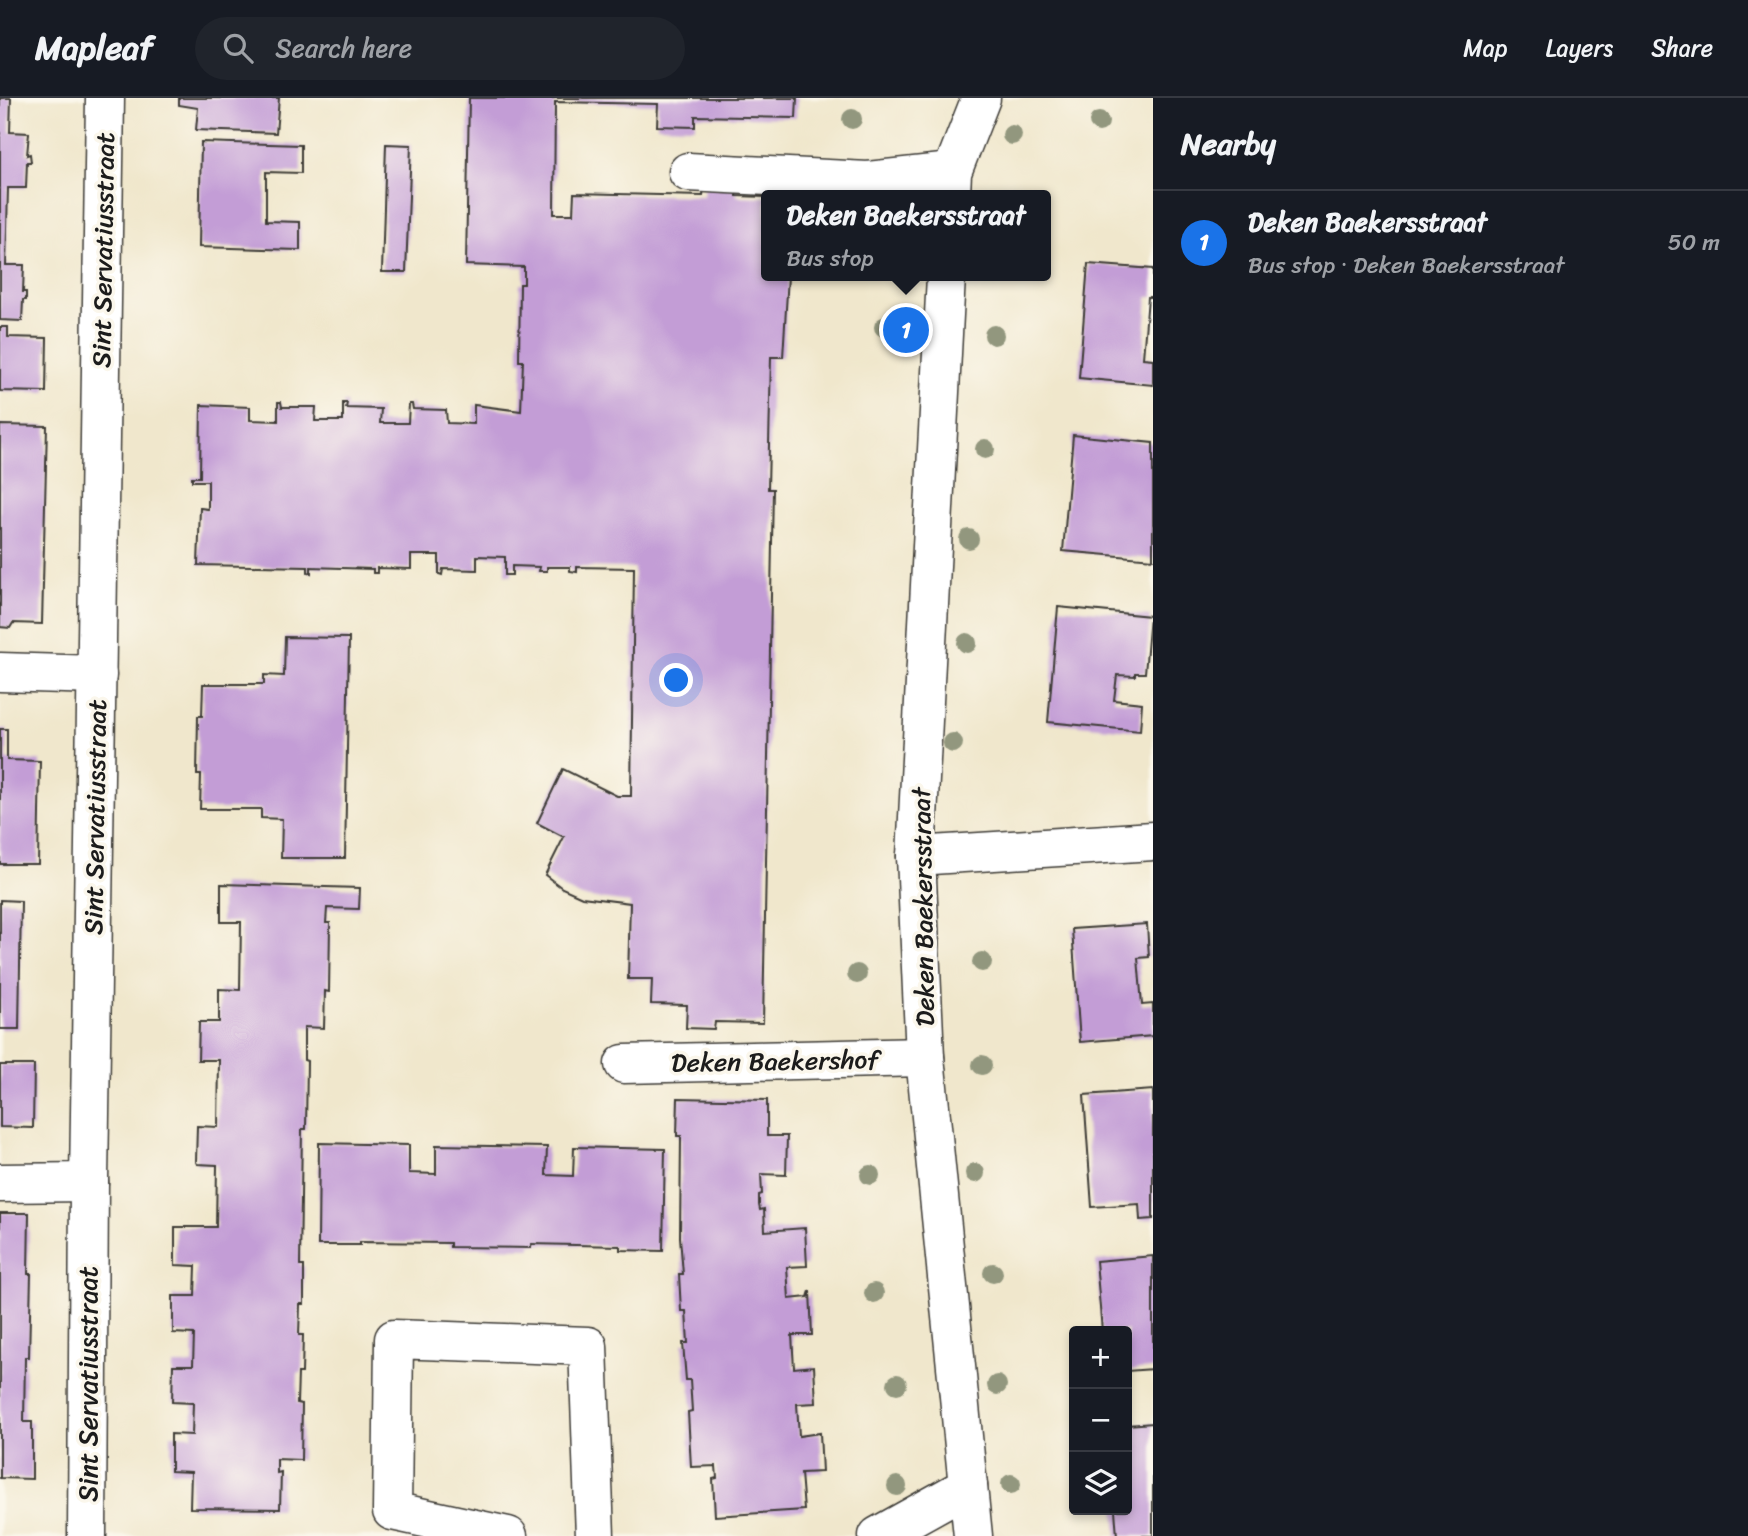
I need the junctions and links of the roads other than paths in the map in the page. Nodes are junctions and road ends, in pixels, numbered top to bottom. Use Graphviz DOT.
graph roads {
  1 [pos="105,98"];
  2 [pos="981,98"];
  3 [pos="688,172"];
  4 [pos="951,184"];
  5 [pos="946,281"];
  6 [pos="0,672"];
  7 [pos="97,675"];
  8 [pos="1153,841"];
  9 [pos="916,856"];
  10 [pos="926,1057"];
  11 [pos="624,1064"];
  12 [pos="89,1182"];
  13 [pos="0,1183"];
  14 [pos="968,1486"];
  15 [pos="88,1536"];
  16 [pos="508,1536"];
  17 [pos="595,1536"];
  18 [pos="878,1536"];
  19 [pos="973,1536"];
  1 -- 7 [label="street, Sint Servatiusstraat"];
  2 -- 4 [label="street"];
  3 -- 4 [label="street"];
  5 -- 9 [label="street, Deken Baekersstraat"];
  6 -- 7 [label="street"];
  7 -- 12 [label="street, Sint Servatiusstraat"];
  8 -- 9 [label="street"];
  9 -- 10 [label="street, Deken Baekersstraat"];
  10 -- 11 [label="street, Deken Baekershof"];
  10 -- 14 [label="street, Deken Baekersstraat"];
  12 -- 13 [label="street"];
  12 -- 15 [label="street, Sint Servatiusstraat"];
  14 -- 18 [label="street"];
  14 -- 19 [label="street, Deken Baekersstraat"];
  16 -- 17 [label="street"];
}
